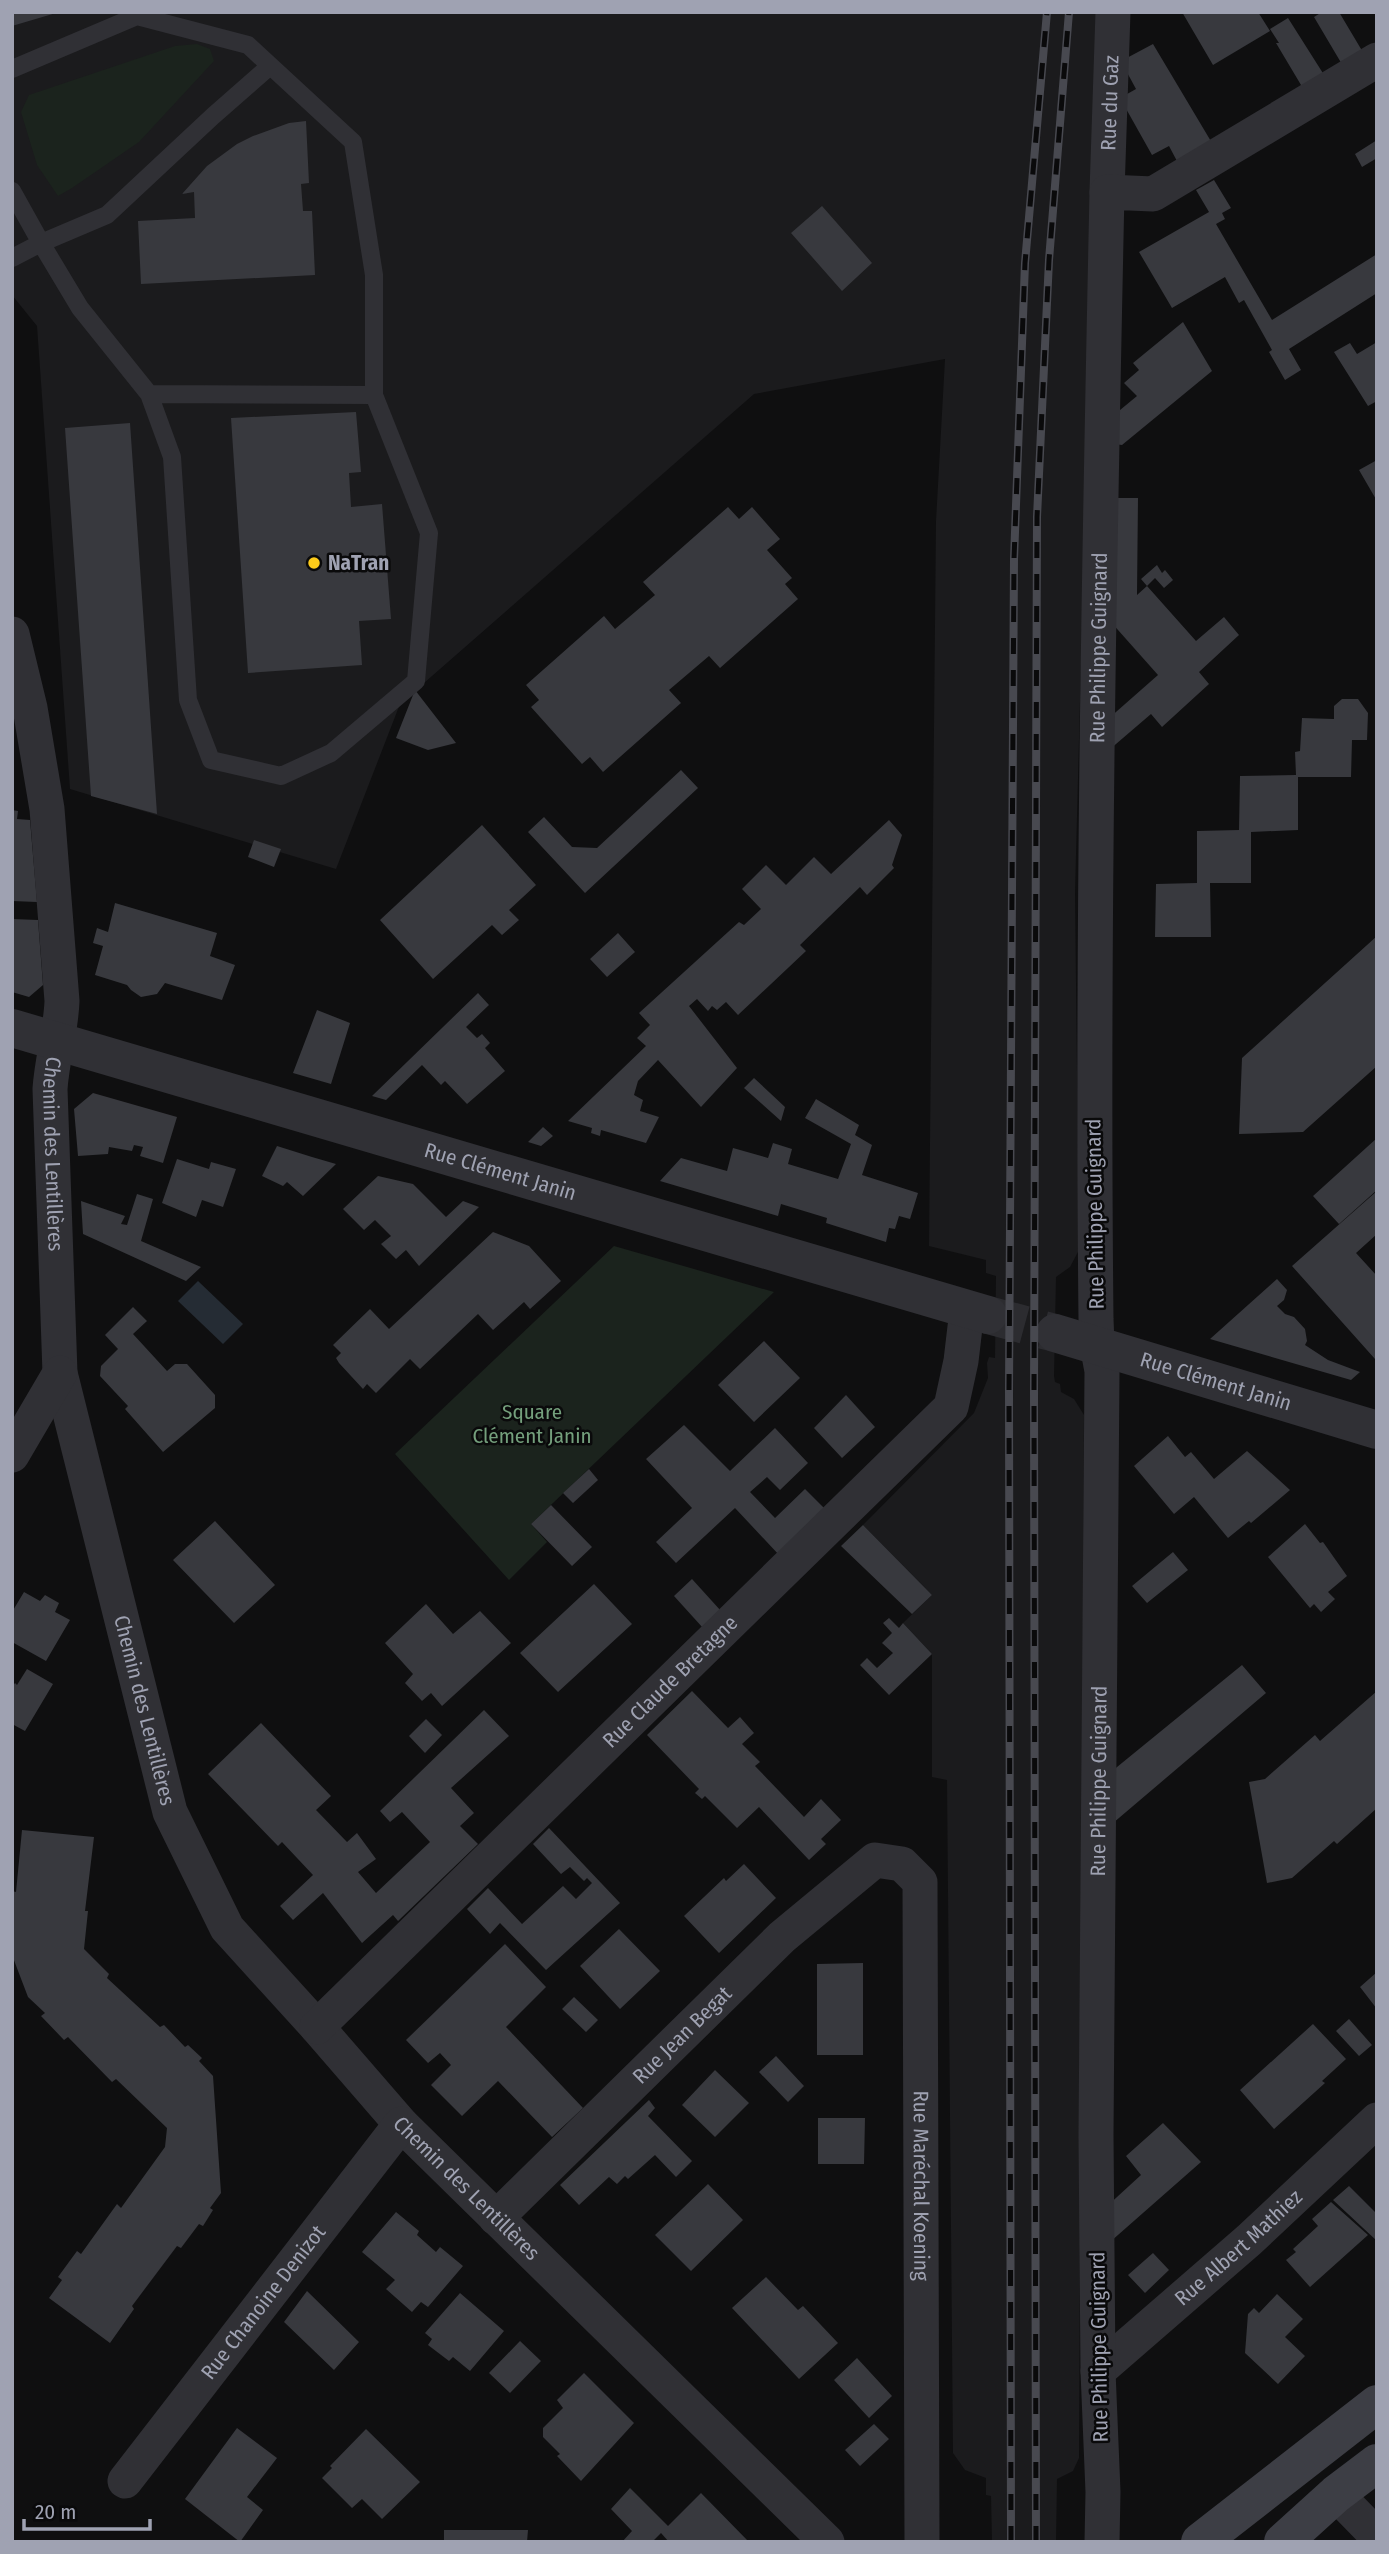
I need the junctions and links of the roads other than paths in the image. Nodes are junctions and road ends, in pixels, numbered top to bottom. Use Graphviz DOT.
graph roads {
  1 [pos="1113,12"];
  2 [pos="1377,60"];
  3 [pos="270,66"];
  4 [pos="12,69"];
  5 [pos="12,191"];
  6 [pos="1107,192"];
  7 [pos="41,243"];
  8 [pos="12,258"];
  9 [pos="149,394"];
  10 [pos="374,395"];
  11 [pos="12,634"];
  12 [pos="12,1028"];
  13 [pos="56,1041"];
  14 [pos="977,1312"];
  15 [pos="1055,1333"];
  16 [pos="1097,1344"];
  17 [pos="60,1373"];
  18 [pos="1377,1430"];
  19 [pos="12,1455"];
  20 [pos="875,1860"];
  21 [pos="317,2027"];
  22 [pos="1377,2119"];
  23 [pos="401,2124"];
  24 [pos="496,2218"];
  25 [pos="1098,2371"];
  26 [pos="1377,2404"];
  27 [pos="1377,2463"];
  28 [pos="125,2481"];
  29 [pos="1336,2494"];
  30 [pos="1377,2536"];
  31 [pos="827,2542"];
  32 [pos="922,2542"];
  33 [pos="1102,2542"];
  34 [pos="1200,2542"];
  35 [pos="1283,2542"];
  1 -- 6 [label="street, Rue du Gaz"];
  2 -- 6 [label="street"];
  3 -- 4 [label="lane"];
  3 -- 7 [label="lane"];
  3 -- 10 [label="lane"];
  5 -- 7 [label="lane"];
  6 -- 16 [label="street, Rue Philippe Guignard"];
  7 -- 8 [label="lane"];
  7 -- 9 [label="lane"];
  9 -- 10 [label="lane"];
  9 -- 10 [label="lane"];
  11 -- 13 [label="street, Chemin des Lentillères"];
  12 -- 13 [label="street, Rue Clément Janin"];
  13 -- 14 [label="street, Rue Clément Janin"];
  13 -- 17 [label="street, Chemin des Lentillères"];
  14 -- 21 [label="street, Rue Claude Bretagne"];
  15 -- 16 [label="street, Rue Clément Janin"];
  16 -- 18 [label="street, Rue Clément Janin"];
  16 -- 25 [label="street, Rue Philippe Guignard"];
  17 -- 19 [label="street"];
  17 -- 21 [label="street, Chemin des Lentillères"];
  20 -- 24 [label="street, Rue Jean Begat"];
  20 -- 32 [label="street, Rue Maréchal Koening"];
  21 -- 23 [label="street, Chemin des Lentillères"];
  22 -- 25 [label="street, Rue Albert Mathiez"];
  23 -- 24 [label="street, Chemin des Lentillères"];
  23 -- 28 [label="street, Rue Chanoine Denizot"];
  24 -- 31 [label="street, Chemin des Lentillères"];
  25 -- 33 [label="street, Rue Philippe Guignard"];
  26 -- 34 [label="main road"];
  27 -- 29 [label="main road"];
  29 -- 30 [label="street"];
  29 -- 35 [label="main road"];
}
